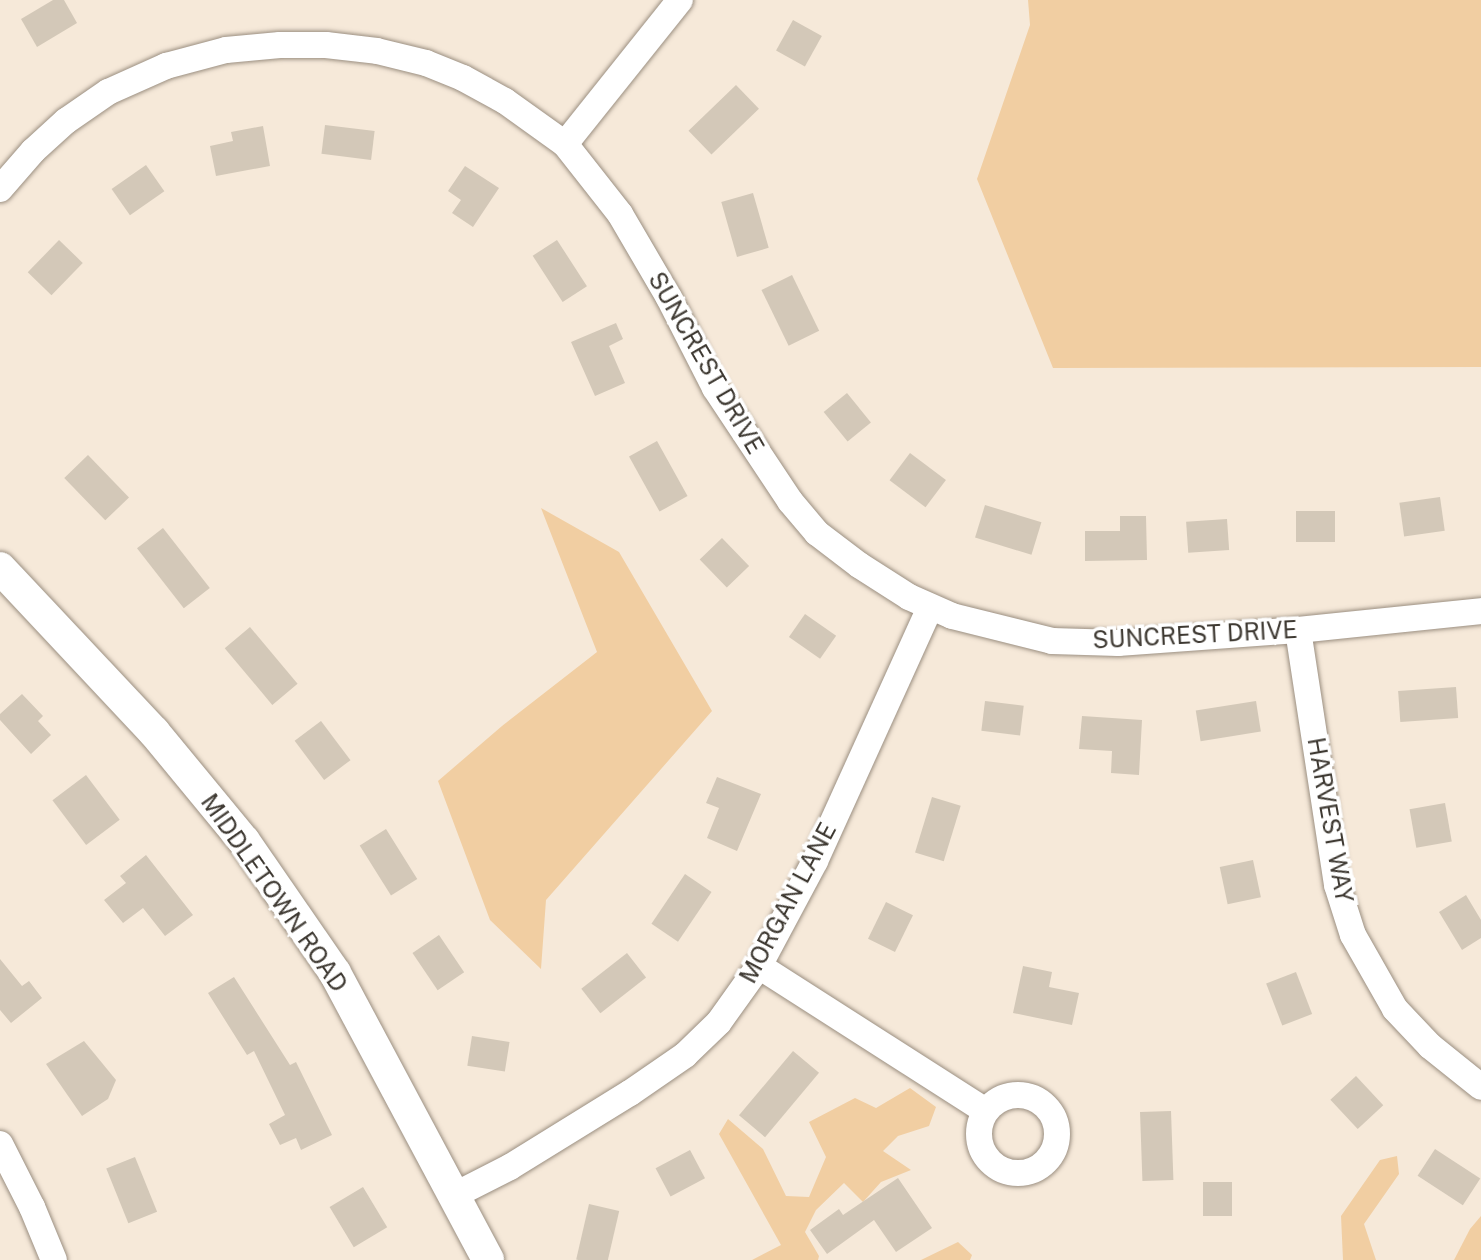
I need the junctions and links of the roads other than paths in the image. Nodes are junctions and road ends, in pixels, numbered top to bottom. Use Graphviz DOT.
graph roads {
  1 [pos="680,0"];
  2 [pos="565,144"];
  3 [pos="0,189"];
  4 [pos="0,568"];
  5 [pos="930,607"];
  6 [pos="1481,611"];
  7 [pos="1298,630"];
  8 [pos="759,966"];
  9 [pos="1481,1087"];
  10 [pos="986,1111"];
  11 [pos="0,1144"];
  12 [pos="455,1195"];
  13 [pos="54,1260"];
  14 [pos="488,1260"];
  1 -- 2 [label="street"];
  2 -- 3 [label="street, SUNCREST DRIVE"];
  2 -- 5 [label="street, SUNCREST DRIVE"];
  4 -- 12 [label="street, MIDDLETOWN ROAD"];
  5 -- 7 [label="street, SUNCREST DRIVE"];
  5 -- 8 [label="street, MORGAN LANE"];
  6 -- 7 [label="street, SUNCREST DRIVE"];
  7 -- 9 [label="street, HARVEST WAY"];
  8 -- 10 [label="street"];
  8 -- 12 [label="street, MORGAN LANE"];
  11 -- 13 [label="street"];
  12 -- 14 [label="street, MIDDLETOWN ROAD"];
}
